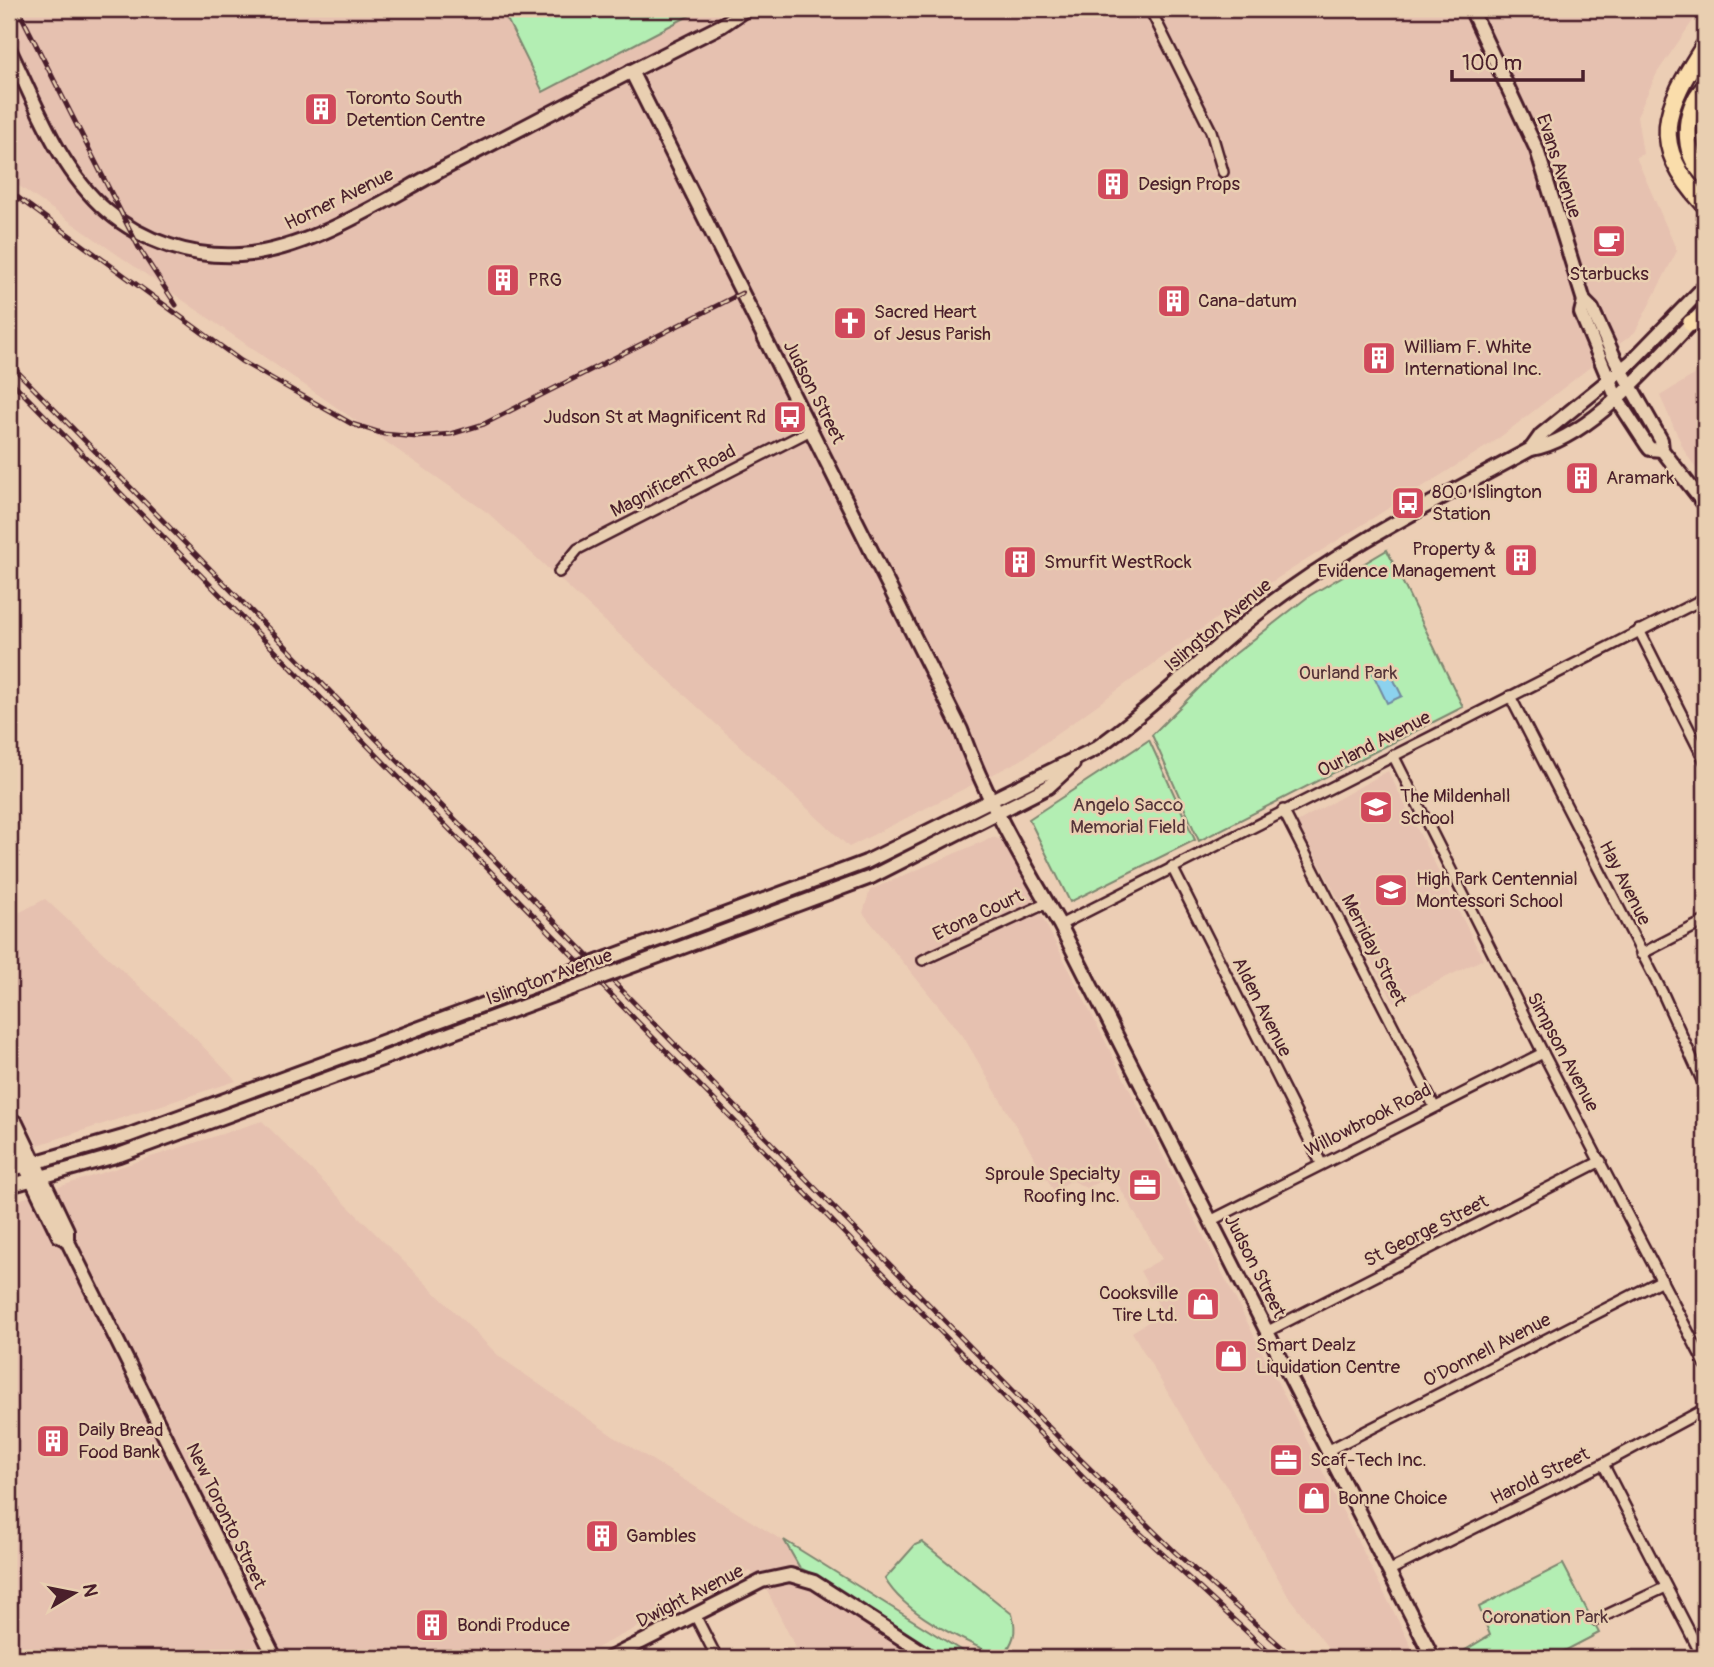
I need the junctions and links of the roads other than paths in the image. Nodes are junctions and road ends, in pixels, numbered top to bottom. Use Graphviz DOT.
graph roads {
  1 [pos="746,9"];
  2 [pos="1150,9"];
  3 [pos="1471,9"];
  4 [pos="1705,45"];
  5 [pos="9,49"];
  6 [pos="631,71"];
  7 [pos="1705,87"];
  8 [pos="1223,172"];
  9 [pos="1705,175"];
  10 [pos="1705,205"];
  11 [pos="1705,286"];
  12 [pos="1584,301"];
  13 [pos="1705,309"];
  14 [pos="1698,320"];
  15 [pos="1621,370"];
  16 [pos="1609,382"];
  17 [pos="1630,386"];
  18 [pos="1617,399"];
  19 [pos="811,430"];
  20 [pos="1531,449"];
  21 [pos="1662,450"];
  22 [pos="1705,505"];
  23 [pos="559,572"];
  24 [pos="1705,598"];
  25 [pos="1639,630"];
  26 [pos="1510,696"];
  27 [pos="1393,755"];
  28 [pos="1081,757"];
  29 [pos="1705,761"];
  30 [pos="996,798"];
  31 [pos="1283,810"];
  32 [pos="1002,811"];
  33 [pos="1172,867"];
  34 [pos="1044,897"];
  35 [pos="1705,920"];
  36 [pos="1060,925"];
  37 [pos="1641,954"];
  38 [pos="923,960"];
  39 [pos="1543,1053"];
  40 [pos="1705,1087"];
  41 [pos="1434,1106"];
  42 [pos="9,1118"];
  43 [pos="9,1132"];
  44 [pos="1601,1161"];
  45 [pos="1321,1163"];
  46 [pos="30,1164"];
  47 [pos="9,1170"];
  48 [pos="38,1180"];
  49 [pos="9,1186"];
  50 [pos="1210,1221"];
  51 [pos="1662,1280"];
  52 [pos="1266,1332"];
  53 [pos="1705,1364"];
  54 [pos="1705,1409"];
  55 [pos="1327,1451"];
  56 [pos="1603,1464"];
  57 [pos="1388,1571"];
  58 [pos="1666,1587"];
  59 [pos="695,1615"];
  60 [pos="1596,1620"];
  61 [pos="275,1658"];
  62 [pos="610,1658"];
  63 [pos="717,1658"];
  64 [pos="932,1658"];
  65 [pos="1433,1658"];
  66 [pos="1703,1658"];
  1 -- 6 [label="main road, Horner Avenue"];
  2 -- 8 [label="street"];
  3 -- 12 [label="main road, Evans Avenue"];
  4 -- 10 [label="highway"];
  5 -- 6 [label="main road, Horner Avenue"];
  6 -- 19 [label="main road, Judson Street"];
  7 -- 9 [label="highway"];
  11 -- 15 [label="main road, Islington Avenue"];
  12 -- 15 [label="main road, Evans Avenue"];
  12 -- 16 [label="main road, Evans Avenue"];
  13 -- 14 [label="main road, Islington Avenue"];
  14 -- 17 [label="main road, Islington Avenue"];
  15 -- 16 [label="main road, Islington Avenue"];
  15 -- 17 [label="main road, Evans Avenue"];
  16 -- 18 [label="main road, Evans Avenue"];
  16 -- 20 [label="main road, Islington Avenue"];
  17 -- 18 [label="main road, Islington Avenue"];
  17 -- 21 [label="main road, Evans Avenue"];
  18 -- 20 [label="main road, Islington Avenue"];
  18 -- 21 [label="main road, Evans Avenue"];
  19 -- 23 [label="street, Magnificent Road"];
  19 -- 30 [label="main road, Judson Street"];
  20 -- 28 [label="main road, Islington Avenue"];
  21 -- 22 [label="main road, Evans Avenue"];
  24 -- 25 [label="street, Ourland Avenue"];
  25 -- 26 [label="street, Ourland Avenue"];
  25 -- 29 [label="street"];
  26 -- 27 [label="street, Ourland Avenue"];
  26 -- 37 [label="street, Hay Avenue"];
  27 -- 31 [label="street, Ourland Avenue"];
  27 -- 39 [label="street, Simpson Avenue"];
  28 -- 30 [label="main road, Islington Avenue"];
  28 -- 32 [label="main road, Islington Avenue"];
  30 -- 32 [label="main road, Judson Street"];
  30 -- 46 [label="main road, Islington Avenue, bridge"];
  31 -- 33 [label="street, Ourland Avenue"];
  31 -- 41 [label="street, Merriday Street"];
  32 -- 34 [label="main road, Judson Street"];
  32 -- 48 [label="main road, Islington Avenue, bridge"];
  33 -- 36 [label="street, Ourland Avenue"];
  33 -- 45 [label="street, Alden Avenue"];
  34 -- 36 [label="main road, Judson Street"];
  34 -- 38 [label="street, Etona Court"];
  35 -- 37 [label="street"];
  36 -- 50 [label="main road, Judson Street"];
  37 -- 40 [label="street, Hay Avenue"];
  39 -- 41 [label="street, Willowbrook Road"];
  39 -- 44 [label="street, Simpson Avenue"];
  41 -- 45 [label="street, Willowbrook Road"];
  42 -- 46 [label="main road, New Toronto Street"];
  43 -- 46 [label="main road, New Toronto Street"];
  44 -- 51 [label="street, Simpson Avenue"];
  44 -- 52 [label="street, St George Street"];
  45 -- 50 [label="street, Willowbrook Road"];
  46 -- 47 [label="main road, Islington Avenue"];
  46 -- 48 [label="main road, New Toronto Street"];
  48 -- 49 [label="main road, Islington Avenue"];
  48 -- 61 [label="main road, New Toronto Street"];
  50 -- 52 [label="main road, Judson Street"];
  51 -- 53 [label="street, Simpson Avenue"];
  51 -- 55 [label="street, O'Donnell Avenue"];
  52 -- 55 [label="main road, Judson Street"];
  54 -- 56 [label="street, Harold Street"];
  55 -- 57 [label="main road, Judson Street"];
  56 -- 57 [label="street, Harold Street"];
  56 -- 58 [label="street"];
  57 -- 65 [label="main road, Judson Street"];
  58 -- 60 [label="street"];
  58 -- 66 [label="street"];
  59 -- 62 [label="main road, Dwight Avenue"];
  59 -- 63 [label="street"];
  59 -- 64 [label="main road, Dwight Avenue"];
}
